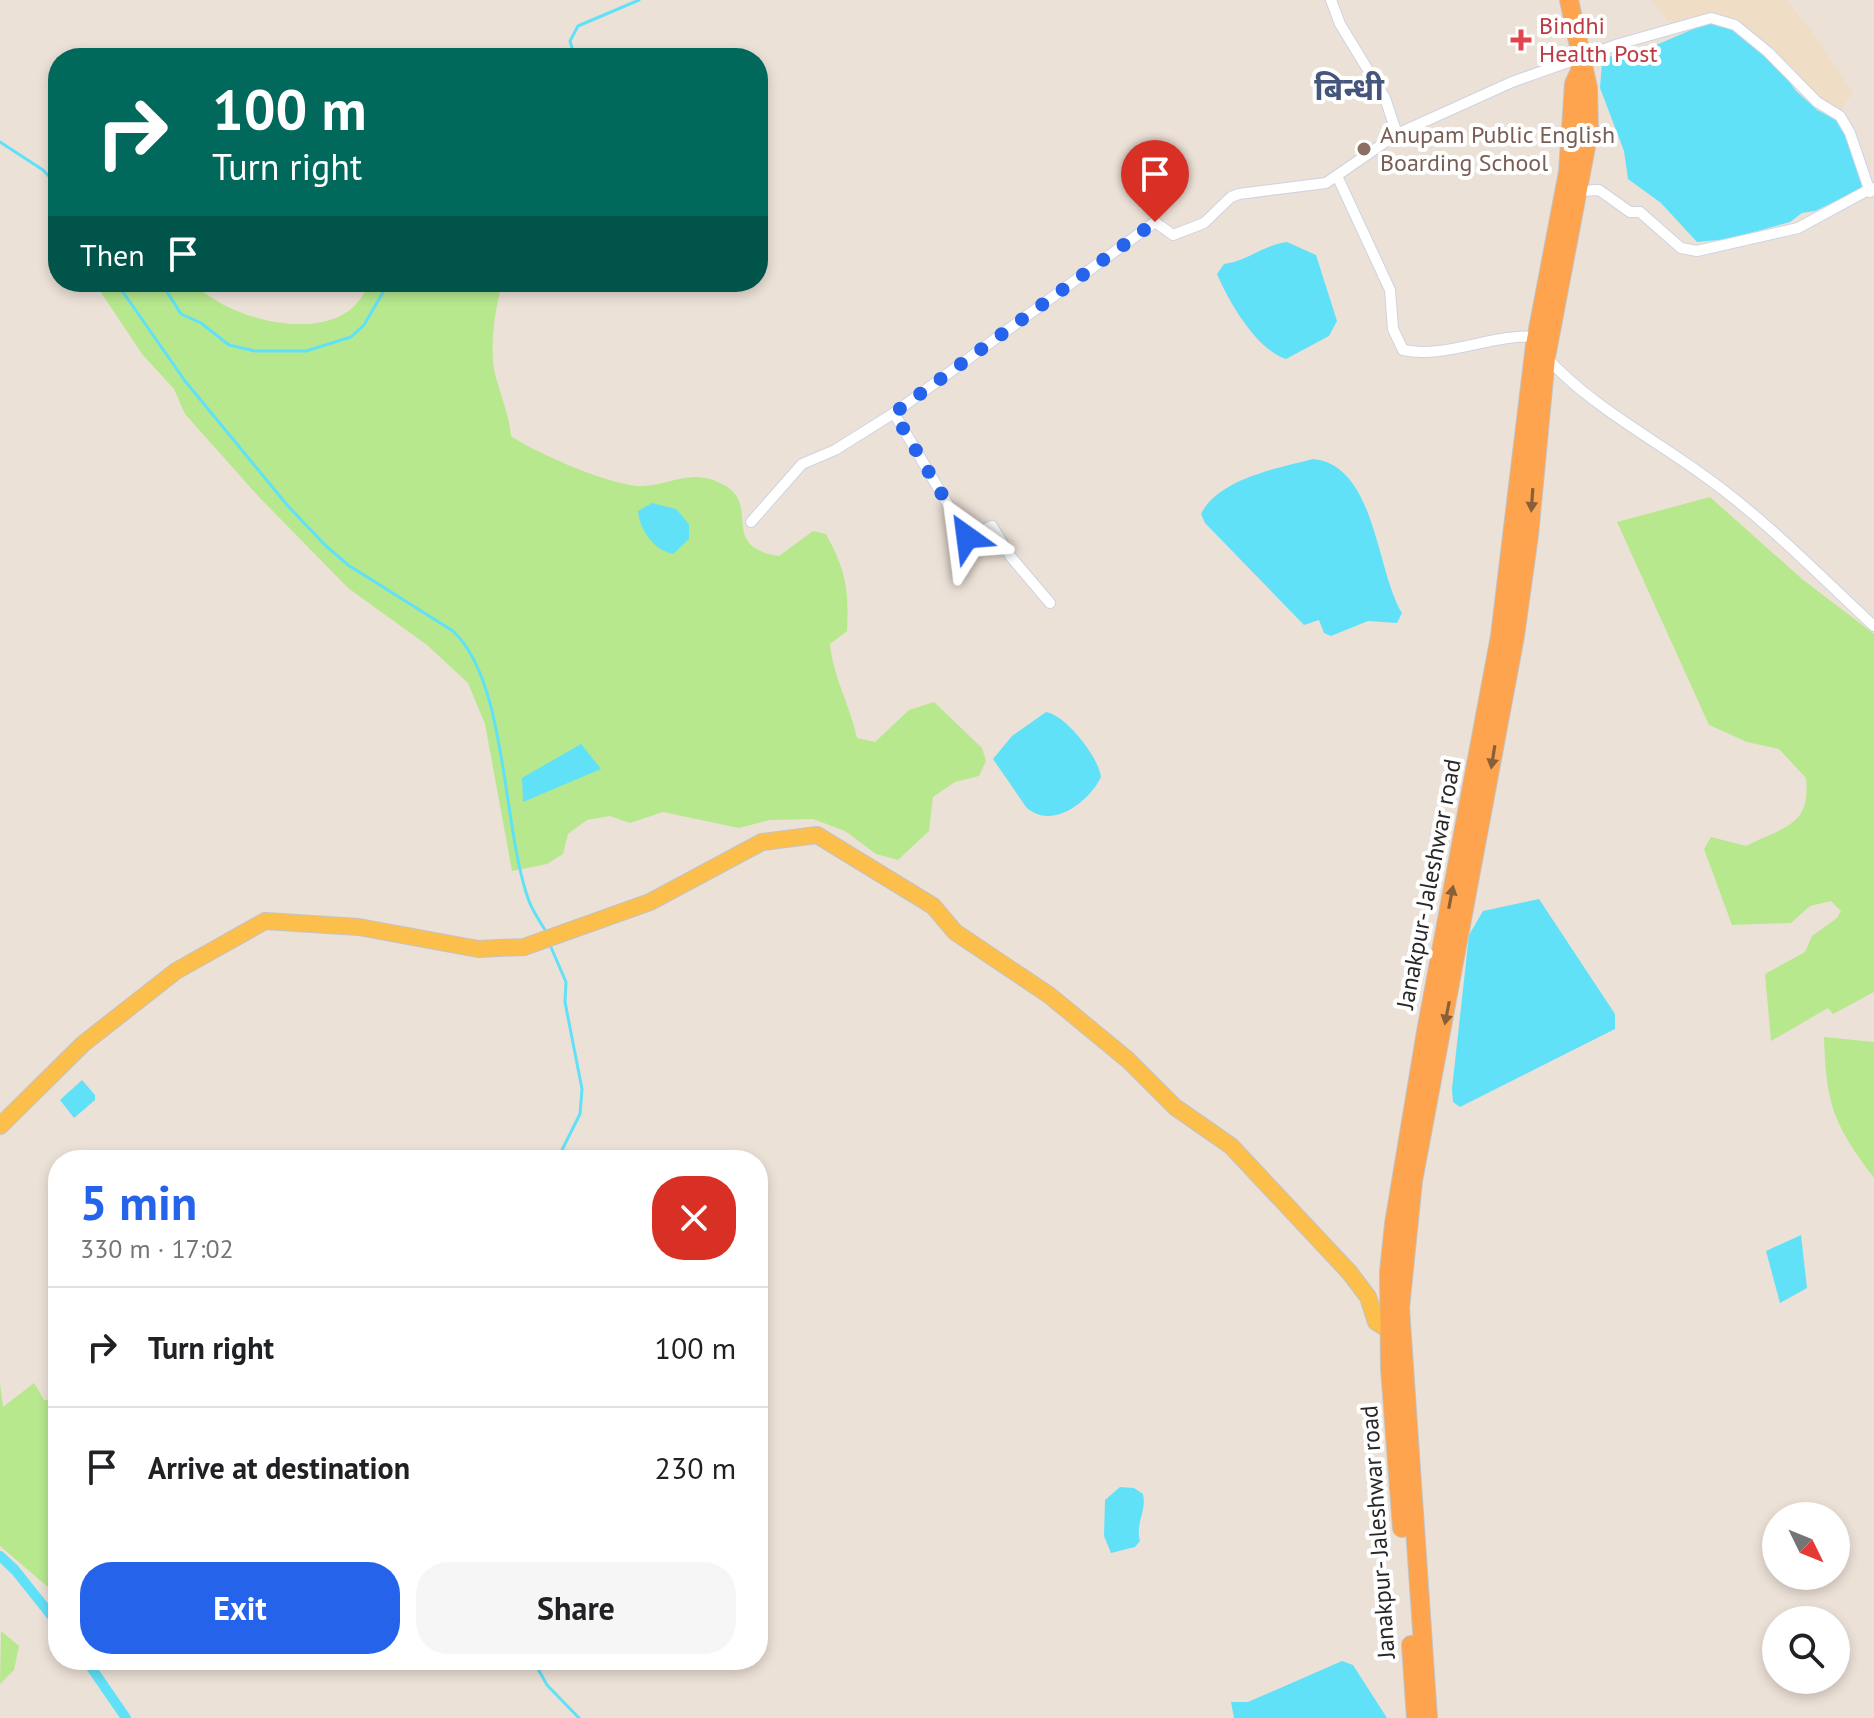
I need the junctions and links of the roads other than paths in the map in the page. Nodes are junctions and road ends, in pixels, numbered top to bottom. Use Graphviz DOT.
graph roads {
  1 [pos="1331,0"];
  2 [pos="1569,0"];
  3 [pos="1582,60"];
  4 [pos="1397,134"];
  5 [pos="1338,178"];
  6 [pos="1872,189"];
  7 [pos="1579,191"];
  8 [pos="1537,337"];
  9 [pos="1546,357"];
  10 [pos="894,413"];
  11 [pos="751,522"];
  12 [pos="1050,603"];
  13 [pos="1874,626"];
  14 [pos="0,1126"];
  15 [pos="1396,1334"];
  16 [pos="1416,1718"];
  17 [pos="1428,1718"];
  1 -- 4 [label="street"];
  2 -- 3 [label="highway, Janakpur- Jaleshwar road"];
  3 -- 4 [label="street"];
  3 -- 6 [label="street"];
  3 -- 7 [label="highway, Janakpur- Jaleshwar road"];
  3 -- 8 [label="highway, Janakpur- Jaleshwar road"];
  4 -- 5 [label="street"];
  5 -- 8 [label="street"];
  5 -- 10 [label="street"];
  6 -- 7 [label="street"];
  7 -- 9 [label="highway, Janakpur- Jaleshwar road"];
  15 -- 8 [label="highway, Janakpur- Jaleshwar road, one-way"];
  9 -- 13 [label="street"];
  9 -- 15 [label="highway, Janakpur- Jaleshwar road, one-way"];
  10 -- 11 [label="street"];
  10 -- 12 [label="street"];
  14 -- 15 [label="main road"];
  15 -- 16 [label="highway, Janakpur- Jaleshwar road"];
  15 -- 17 [label="highway, Janakpur- Jaleshwar road"];
}
